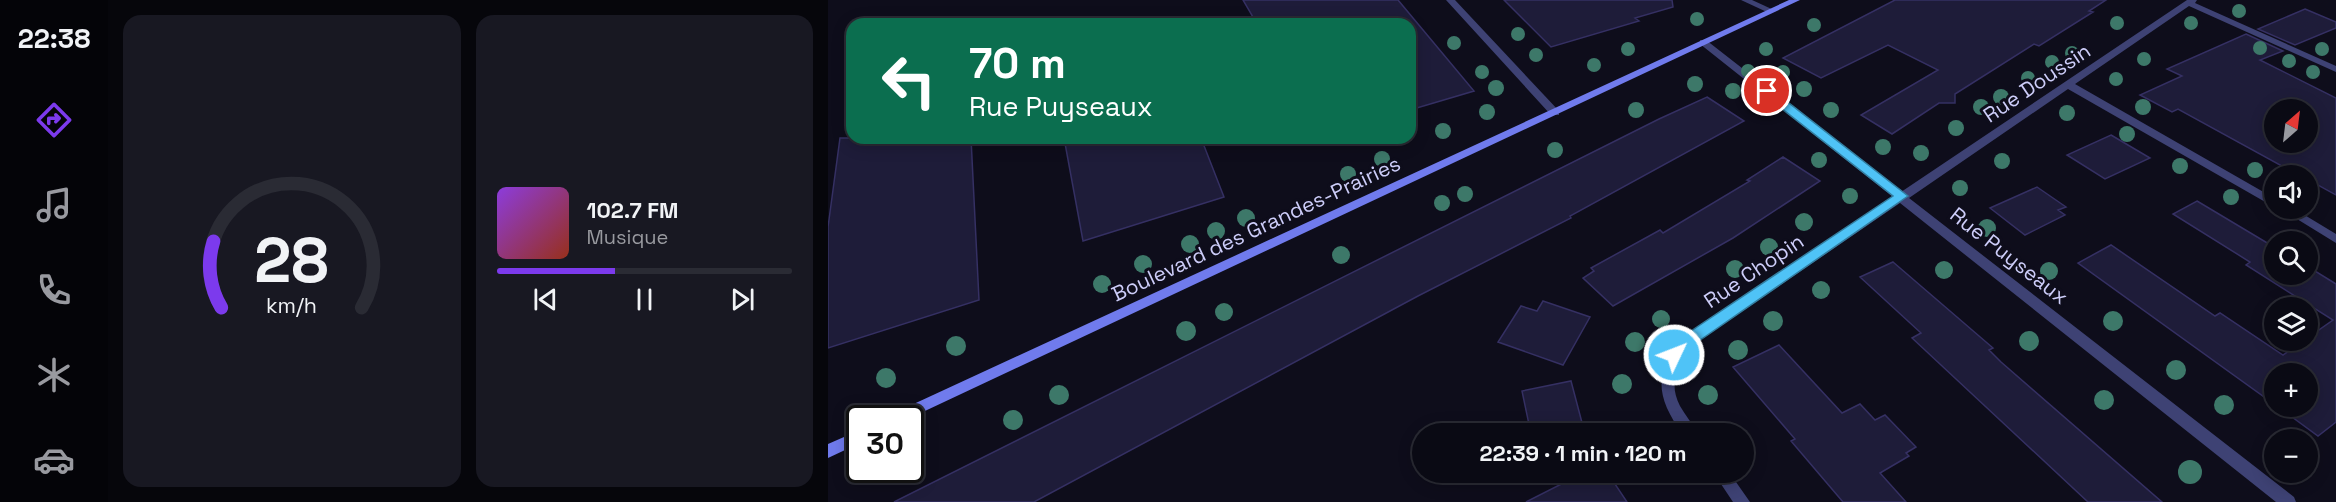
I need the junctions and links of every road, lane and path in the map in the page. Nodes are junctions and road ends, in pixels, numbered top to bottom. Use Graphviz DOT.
graph roads {
  1 [pos="1450,0"];
  2 [pos="1745,0"];
  3 [pos="1796,0"];
  4 [pos="2191,1"];
  5 [pos="1772,11"];
  6 [pos="1703,42"];
  7 [pos="2336,69"];
  8 [pos="2067,84"];
  9 [pos="1555,113"];
  10 [pos="1902,196"];
  11 [pos="2264,197"];
  12 [pos="2303,219"];
  13 [pos="2336,238"];
  14 [pos="924,405"];
  15 [pos="1683,423"];
  16 [pos="846,443"];
  17 [pos="828,451"];
  18 [pos="1728,483"];
  19 [pos="1742,502"];
  20 [pos="2288,502"];
  1 -- 9 [label="street"];
  2 -- 5 [label="street"];
  3 -- 5 [label="main road, Boulevard des Grandes-Prairies"];
  4 -- 7 [label="street"];
  4 -- 8 [label="street, Rue Doussin"];
  5 -- 6 [label="main road, Boulevard des Grandes-Prairies"];
  6 -- 9 [label="main road, Boulevard des Grandes-Prairies"];
  6 -- 10 [label="street, Rue Puyseaux"];
  8 -- 10 [label="street, Rue Doussin"];
  8 -- 11 [label="street"];
  9 -- 14 [label="main road, Boulevard des Grandes-Prairies"];
  10 -- 15 [label="street, Rue Chopin"];
  10 -- 20 [label="street, Rue Puyseaux"];
  12 -- 13 [label="street"];
  16 -- 17 [label="main road"];
  18 -- 19 [label="street"];
}
